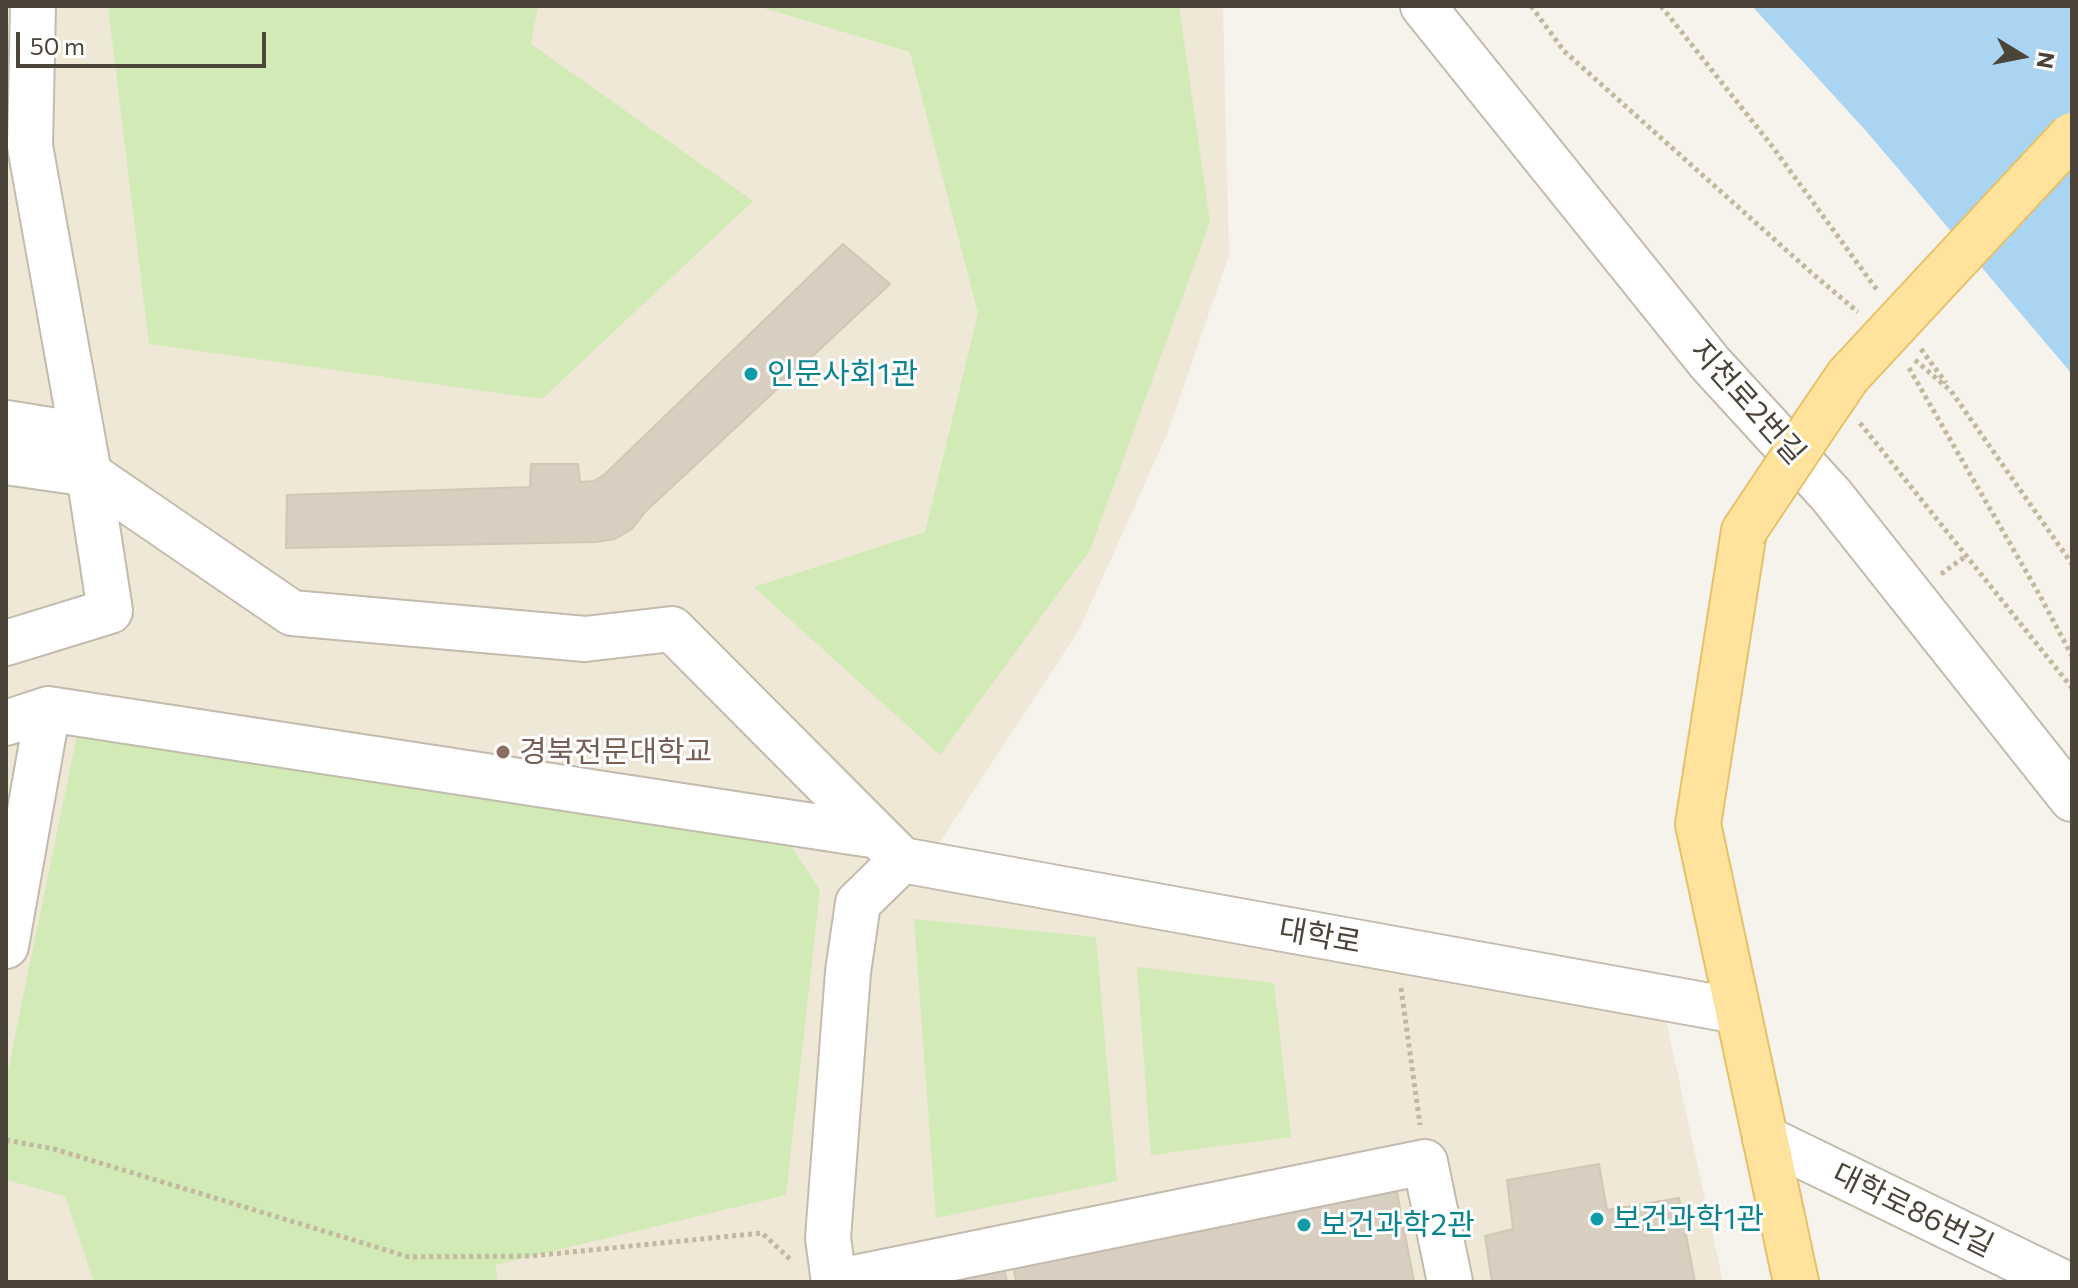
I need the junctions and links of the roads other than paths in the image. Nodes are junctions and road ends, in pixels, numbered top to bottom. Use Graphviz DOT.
graph roads {
  1 [pos="33,6"];
  2 [pos="1423,6"];
  3 [pos="2072,135"];
  4 [pos="6,423"];
  5 [pos="86,455"];
  6 [pos="6,462"];
  7 [pos="6,643"];
  8 [pos="48,709"];
  9 [pos="6,723"];
  10 [pos="2072,799"];
  11 [pos="890,848"];
  12 [pos="6,946"];
  13 [pos="1737,1011"];
  14 [pos="1765,1138"];
  15 [pos="834,1282"];
  16 [pos="1450,1282"];
  17 [pos="1796,1282"];
  18 [pos="2062,1282"];
  1 -- 5 [label="street"];
  2 -- 10 [label="street, 지천로2번길"];
  3 -- 13 [label="main road, bridge"];
  4 -- 5 [label="street"];
  5 -- 6 [label="street"];
  5 -- 7 [label="street"];
  5 -- 11 [label="street"];
  8 -- 9 [label="street"];
  8 -- 11 [label="street, 대학로"];
  8 -- 12 [label="street"];
  11 -- 13 [label="street, 대학로"];
  11 -- 15 [label="street"];
  13 -- 14 [label="main road"];
  14 -- 17 [label="main road"];
  14 -- 18 [label="street, 대학로86번길"];
  15 -- 16 [label="street"];
}
